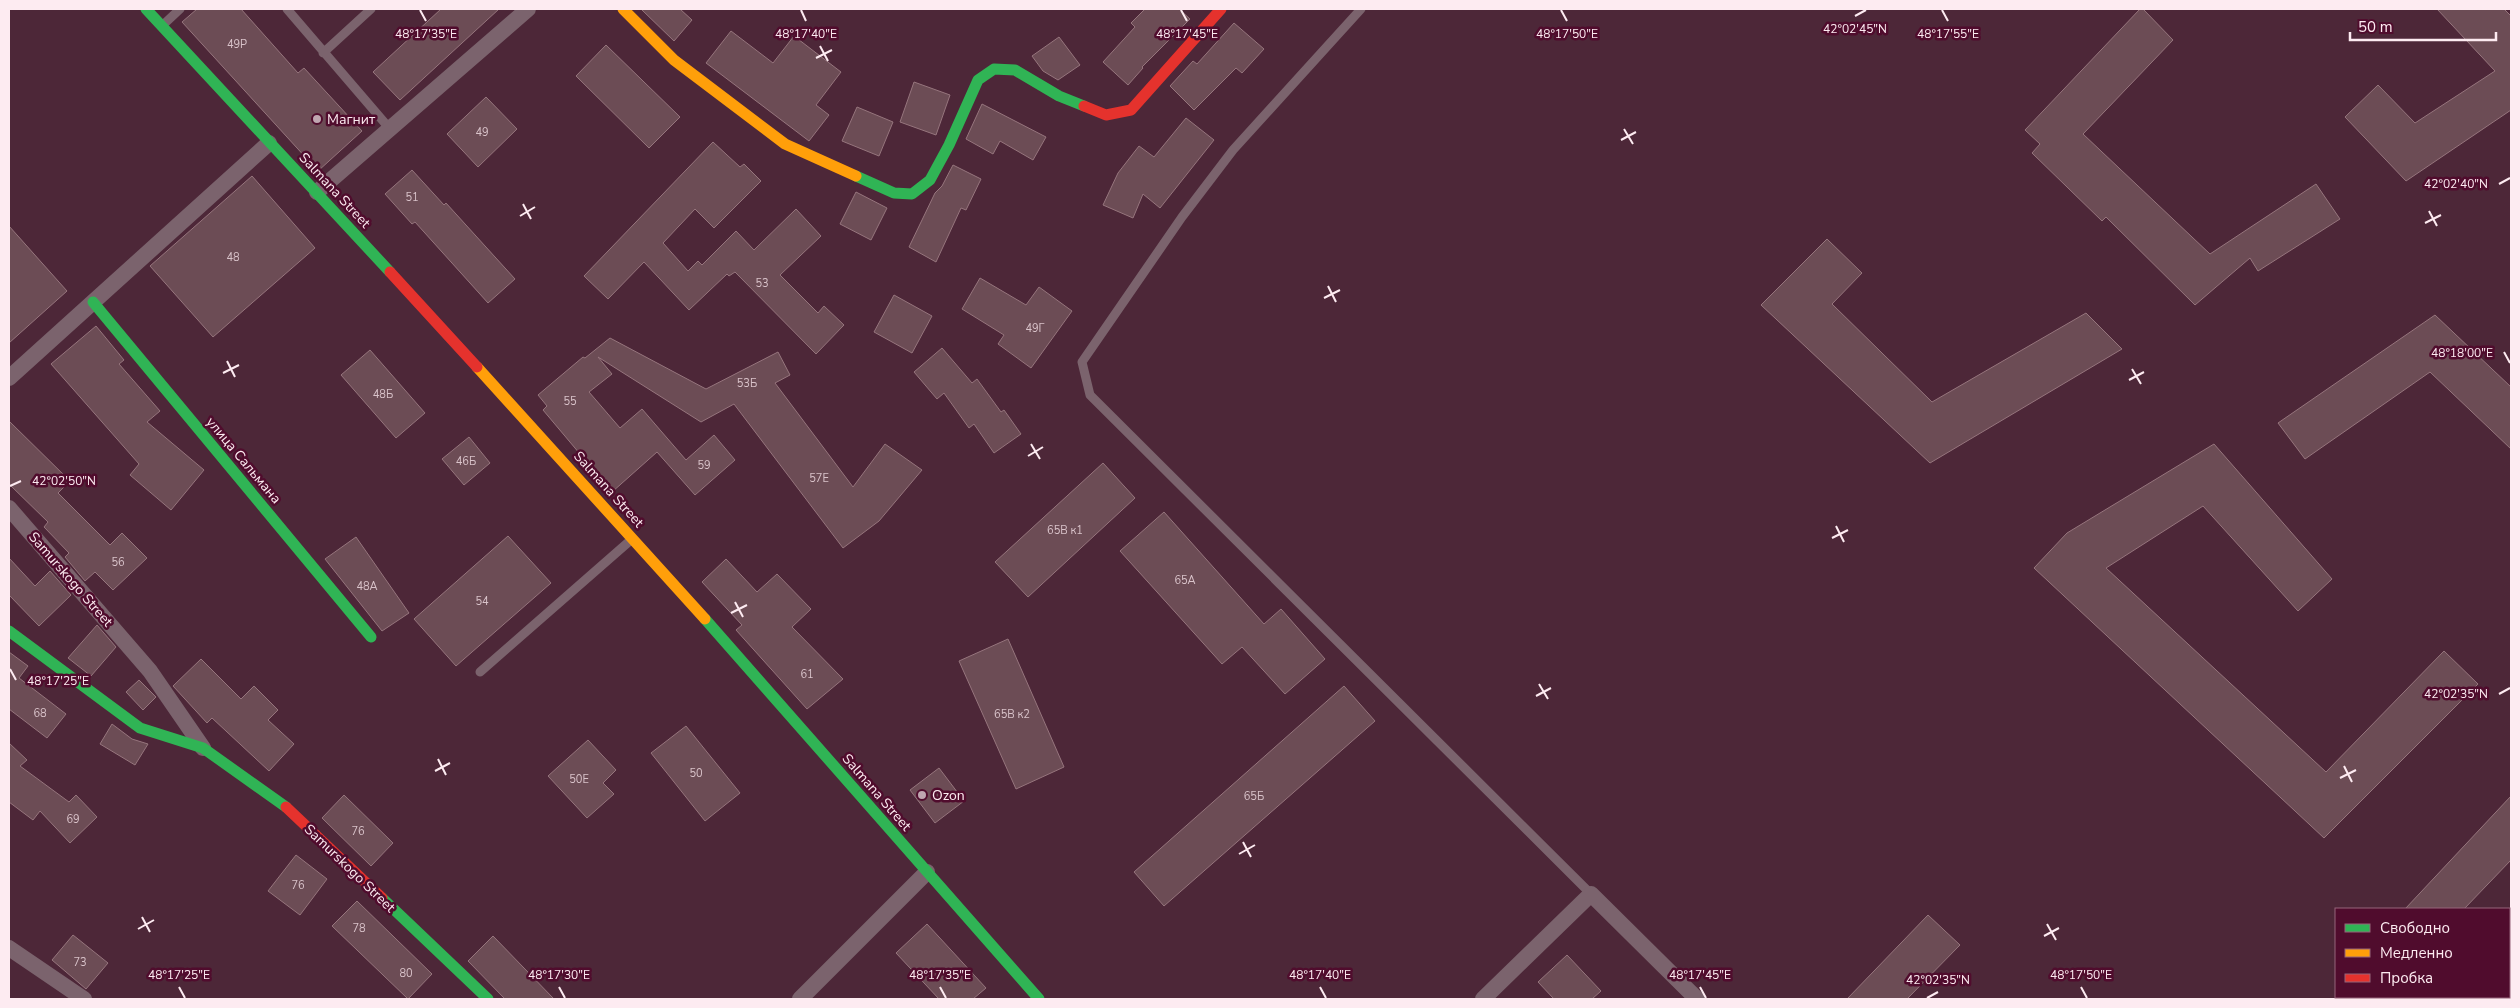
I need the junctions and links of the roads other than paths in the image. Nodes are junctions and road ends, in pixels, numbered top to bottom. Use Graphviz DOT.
graph roads {
  1 [pos="146,9"];
  2 [pos="180,9"];
  3 [pos="287,9"];
  4 [pos="371,9"];
  5 [pos="528,9"];
  6 [pos="623,9"];
  7 [pos="1221,9"];
  8 [pos="1361,9"];
  9 [pos="162,26"];
  10 [pos="323,53"];
  11 [pos="390,129"];
  12 [pos="269,143"];
  13 [pos="317,192"];
  14 [pos="93,302"];
  15 [pos="9,378"];
  16 [pos="9,508"];
  17 [pos="633,538"];
  18 [pos="9,631"];
  19 [pos="371,637"];
  20 [pos="480,672"];
  21 [pos="203,748"];
  22 [pos="927,872"];
  23 [pos="1591,894"];
  24 [pos="9,948"];
  25 [pos="84,999"];
  26 [pos="488,999"];
  27 [pos="800,999"];
  28 [pos="1039,999"];
  29 [pos="1484,999"];
  30 [pos="1697,999"];
  1 -- 9 [label="street, Salmana Street"];
  2 -- 9 [label="lane"];
  3 -- 10 [label="lane"];
  4 -- 10 [label="lane"];
  5 -- 11 [label="street"];
  6 -- 7 [label="street"];
  8 -- 23 [label="lane"];
  9 -- 12 [label="street, Salmana Street"];
  10 -- 11 [label="lane"];
  11 -- 13 [label="street"];
  12 -- 13 [label="street, Salmana Street"];
  12 -- 14 [label="street"];
  13 -- 17 [label="street, Salmana Street"];
  14 -- 15 [label="street"];
  14 -- 19 [label="street, улица Сальмана"];
  16 -- 21 [label="street, Samurskogo Street"];
  17 -- 20 [label="lane"];
  17 -- 22 [label="street, Salmana Street"];
  18 -- 21 [label="street, Samurskogo Street"];
  21 -- 26 [label="street, Samurskogo Street"];
  22 -- 27 [label="street"];
  22 -- 28 [label="street, Salmana Street"];
  23 -- 29 [label="street"];
  23 -- 30 [label="street"];
  24 -- 25 [label="street"];
}
